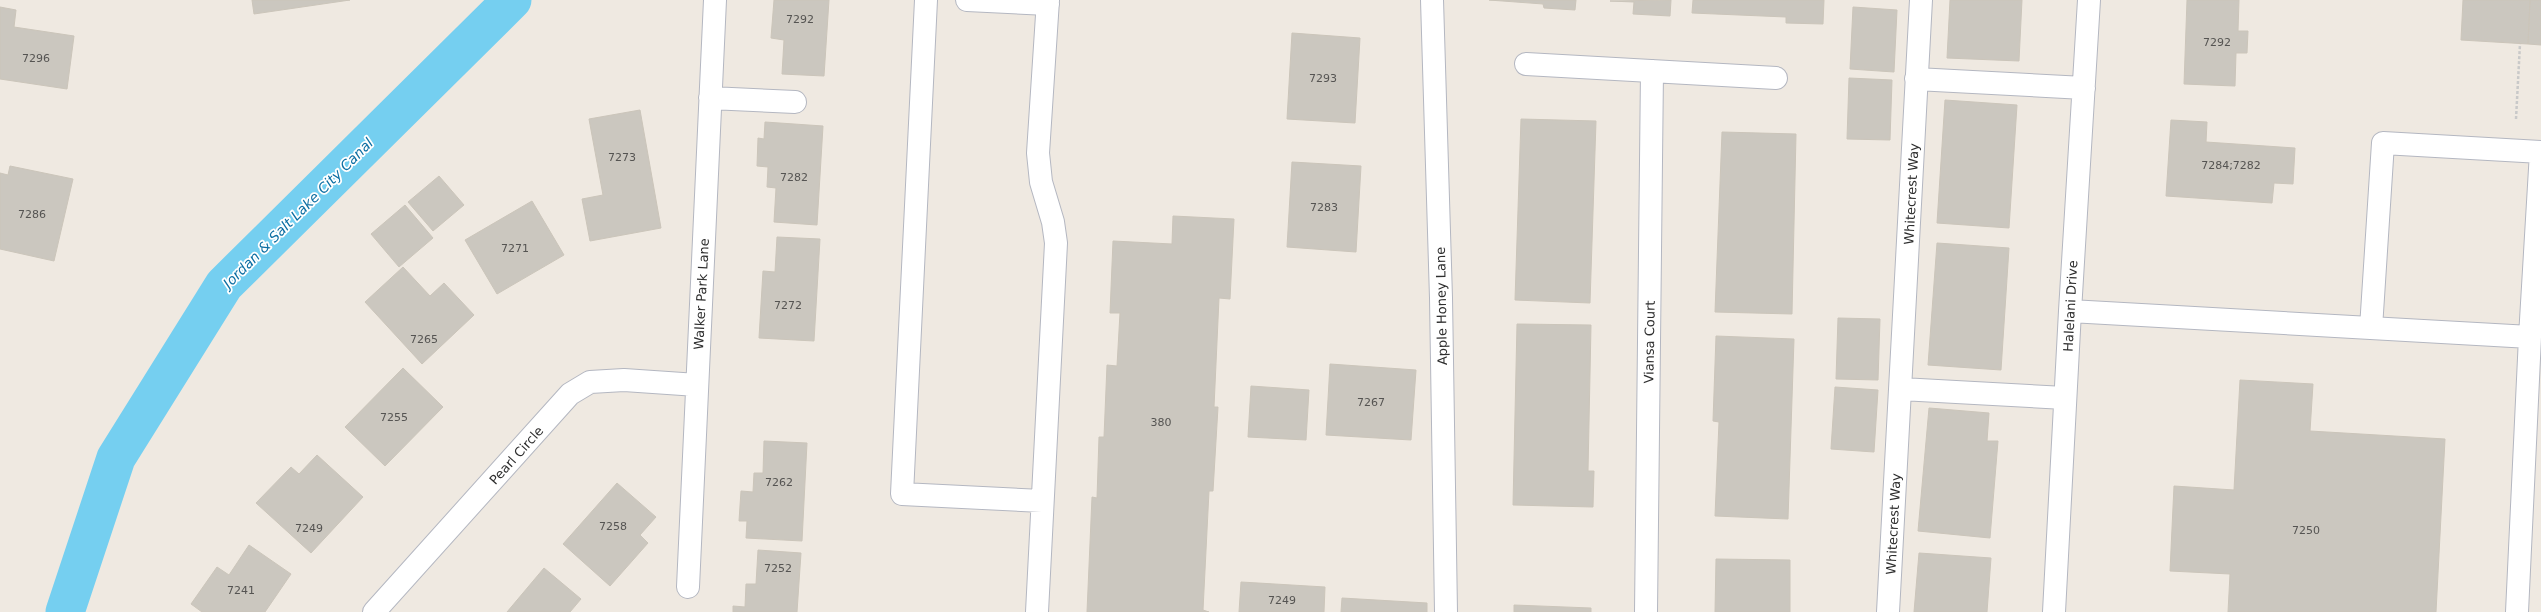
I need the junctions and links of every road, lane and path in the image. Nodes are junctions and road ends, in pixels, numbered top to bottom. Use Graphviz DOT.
graph roads {
  1 [pos="715,0"];
  2 [pos="926,0"];
  3 [pos="967,0"];
  4 [pos="1432,0"];
  5 [pos="1921,0"];
  6 [pos="2089,0"];
  7 [pos="1048,2"];
  8 [pos="2520,44"];
  9 [pos="1526,64"];
  10 [pos="1652,71"];
  11 [pos="1776,78"];
  12 [pos="1916,79"];
  13 [pos="2084,88"];
  14 [pos="710,98"];
  15 [pos="795,102"];
  16 [pos="2515,151"];
  17 [pos="2070,311"];
  18 [pos="2371,328"];
  19 [pos="2530,337"];
  20 [pos="697,385"];
  21 [pos="1901,389"];
  22 [pos="2065,398"];
  23 [pos="1042,501"];
  24 [pos="688,588"];
  25 [pos="374,612"];
  26 [pos="1037,612"];
  27 [pos="1446,612"];
  28 [pos="1646,612"];
  29 [pos="1888,612"];
  30 [pos="2054,612"];
  31 [pos="2517,612"];
  1 -- 14 [label="street, Walker Park Lane"];
  2 -- 23 [label="street"];
  3 -- 7 [label="street"];
  4 -- 27 [label="street, Apple Honey Lane"];
  5 -- 12 [label="street, Whitecrest Way"];
  6 -- 13 [label="street, Halelani Drive"];
  7 -- 23 [label="street"];
  8 -- 16 [label="path"];
  9 -- 10 [label="street"];
  10 -- 11 [label="street"];
  10 -- 28 [label="street, Viansa Court"];
  12 -- 13 [label="street"];
  12 -- 21 [label="street, Whitecrest Way"];
  13 -- 17 [label="street, Halelani Drive"];
  14 -- 15 [label="street"];
  14 -- 20 [label="street, Walker Park Lane"];
  16 -- 18 [label="street"];
  16 -- 19 [label="street"];
  17 -- 18 [label="street"];
  17 -- 22 [label="street, Halelani Drive"];
  18 -- 19 [label="street"];
  19 -- 31 [label="street"];
  20 -- 24 [label="street, Walker Park Lane"];
  20 -- 25 [label="street, Pearl Circle"];
  21 -- 22 [label="street"];
  21 -- 29 [label="street, Whitecrest Way"];
  22 -- 30 [label="street, Halelani Drive"];
  23 -- 26 [label="street"];
}
